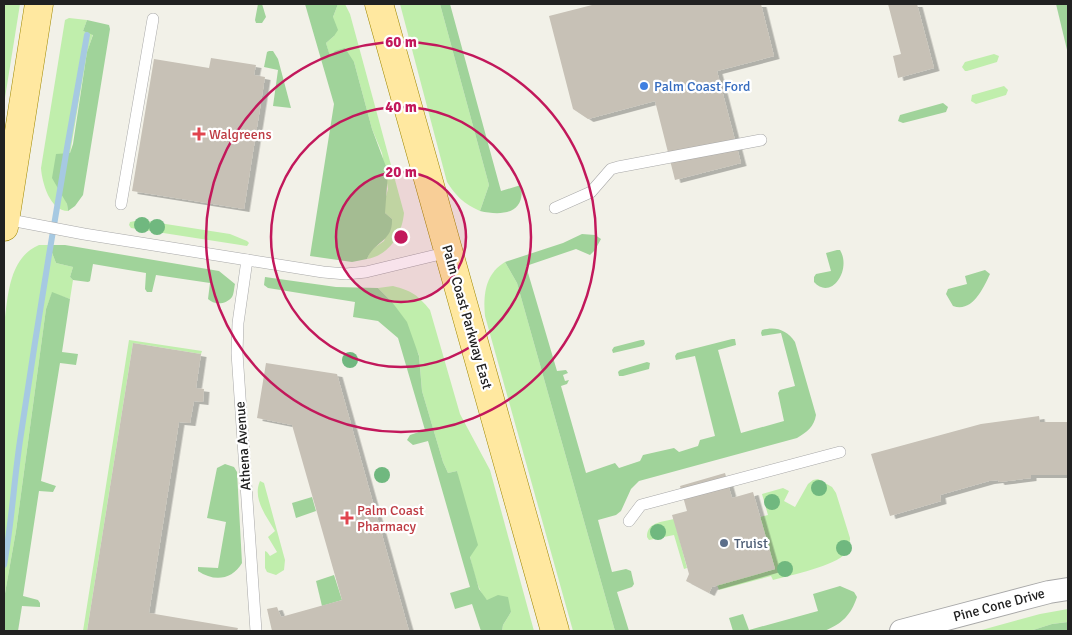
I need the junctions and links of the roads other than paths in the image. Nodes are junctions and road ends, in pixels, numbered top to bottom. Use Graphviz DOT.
graph roads {
  1 [pos="39,4"];
  2 [pos="379,4"];
  3 [pos="153,19"];
  4 [pos="761,140"];
  5 [pos="121,204"];
  6 [pos="555,208"];
  7 [pos="4,223"];
  8 [pos="449,252"];
  9 [pos="247,260"];
  10 [pos="840,452"];
  11 [pos="629,521"];
  12 [pos="1068,589"];
  13 [pos="256,631"];
  14 [pos="555,631"];
  15 [pos="901,631"];
  1 -- 7 [label="main road"];
  2 -- 8 [label="main road, Palm Coast Parkway East"];
  3 -- 5 [label="lane"];
  4 -- 6 [label="lane"];
  7 -- 9 [label="lane"];
  8 -- 9 [label="lane"];
  8 -- 14 [label="main road, Palm Coast Parkway East"];
  9 -- 13 [label="lane, Athena Avenue"];
  10 -- 11 [label="lane"];
  12 -- 15 [label="street, Pine Cone Drive"];
}
